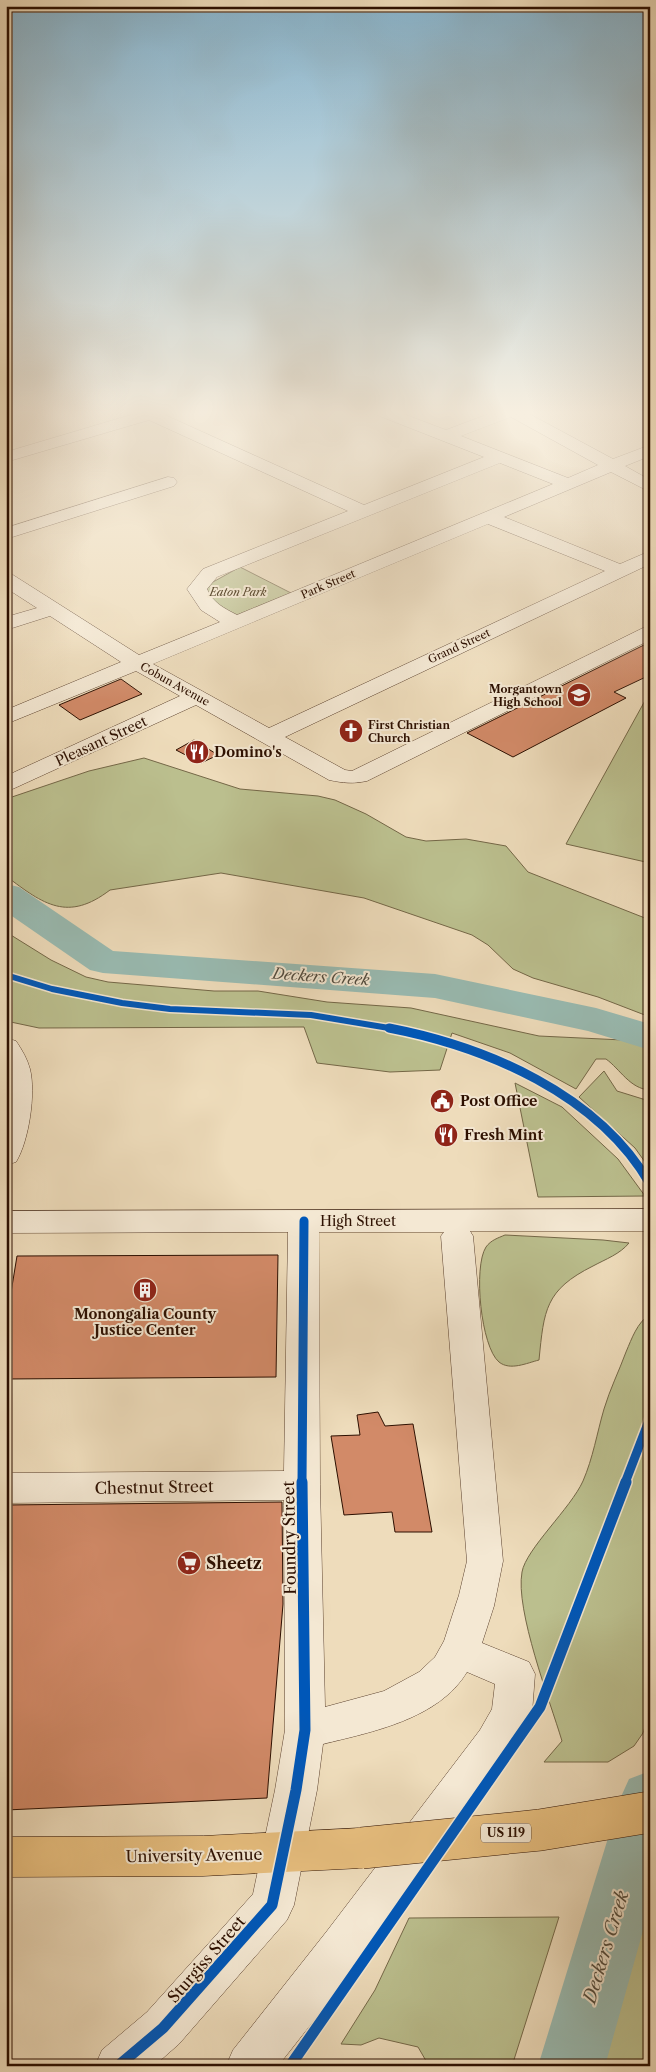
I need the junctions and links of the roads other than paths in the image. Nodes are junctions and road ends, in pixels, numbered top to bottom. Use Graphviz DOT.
graph roads {
  1 [pos="91,507"];
  2 [pos="352,507"];
  3 [pos="373,507"];
  4 [pos="516,507"];
  5 [pos="362,511"];
  6 [pos="489,518"];
  7 [pos="6,534"];
  8 [pos="650,557"];
  9 [pos="621,571"];
  10 [pos="6,578"];
  11 [pos="53,608"];
  12 [pos="237,623"];
  13 [pos="6,624"];
  14 [pos="650,632"];
  15 [pos="138,664"];
  16 [pos="196,697"];
  17 [pos="6,718"];
  18 [pos="269,736"];
  19 [pos="6,785"];
  20 [pos="6,1047"];
  21 [pos="6,1155"];
  22 [pos="650,1220"];
  23 [pos="304,1221"];
  24 [pos="6,1222"];
  25 [pos="457,1236"];
  26 [pos="302,1485"];
  27 [pos="6,1488"];
  28 [pos="459,1651"];
  29 [pos="306,1730"];
  30 [pos="650,1812"];
  31 [pos="282,1852"];
  32 [pos="6,1857"];
  33 [pos="118,2066"];
  34 [pos="249,2066"];
  1 -- 7 [label="street"];
  2 -- 5 [label="street"];
  3 -- 5 [label="street"];
  4 -- 6 [label="street, Park Street"];
  5 -- 12 [label="street"];
  6 -- 9 [label="street"];
  6 -- 12 [label="street, Park Street"];
  8 -- 9 [label="street, Grand Street"];
  9 -- 18 [label="street, Grand Street"];
  10 -- 11 [label="street, Cobun Avenue"];
  11 -- 13 [label="street"];
  11 -- 15 [label="street, Cobun Avenue"];
  12 -- 15 [label="street, Park Street"];
  14 -- 18 [label="street, Cobun Avenue"];
  15 -- 16 [label="street, Cobun Avenue"];
  15 -- 17 [label="street, Park Street"];
  16 -- 18 [label="street, Cobun Avenue"];
  16 -- 19 [label="street, Pleasant Street"];
  20 -- 21 [label="street"];
  22 -- 23 [label="street, High Street"];
  23 -- 24 [label="street, High Street"];
  23 -- 26 [label="street, Foundry Street"];
  25 -- 28 [label="street"];
  26 -- 27 [label="street, Chestnut Street"];
  26 -- 29 [label="street, Foundry Street"];
  28 -- 29 [label="street"];
  28 -- 34 [label="street"];
  29 -- 31 [label="street, Foundry Street"];
  30 -- 31 [label="main road, University Avenue / US 119, bridge"];
  31 -- 32 [label="main road, University Avenue / US 119"];
  31 -- 33 [label="street, Sturgiss Street"];
}
